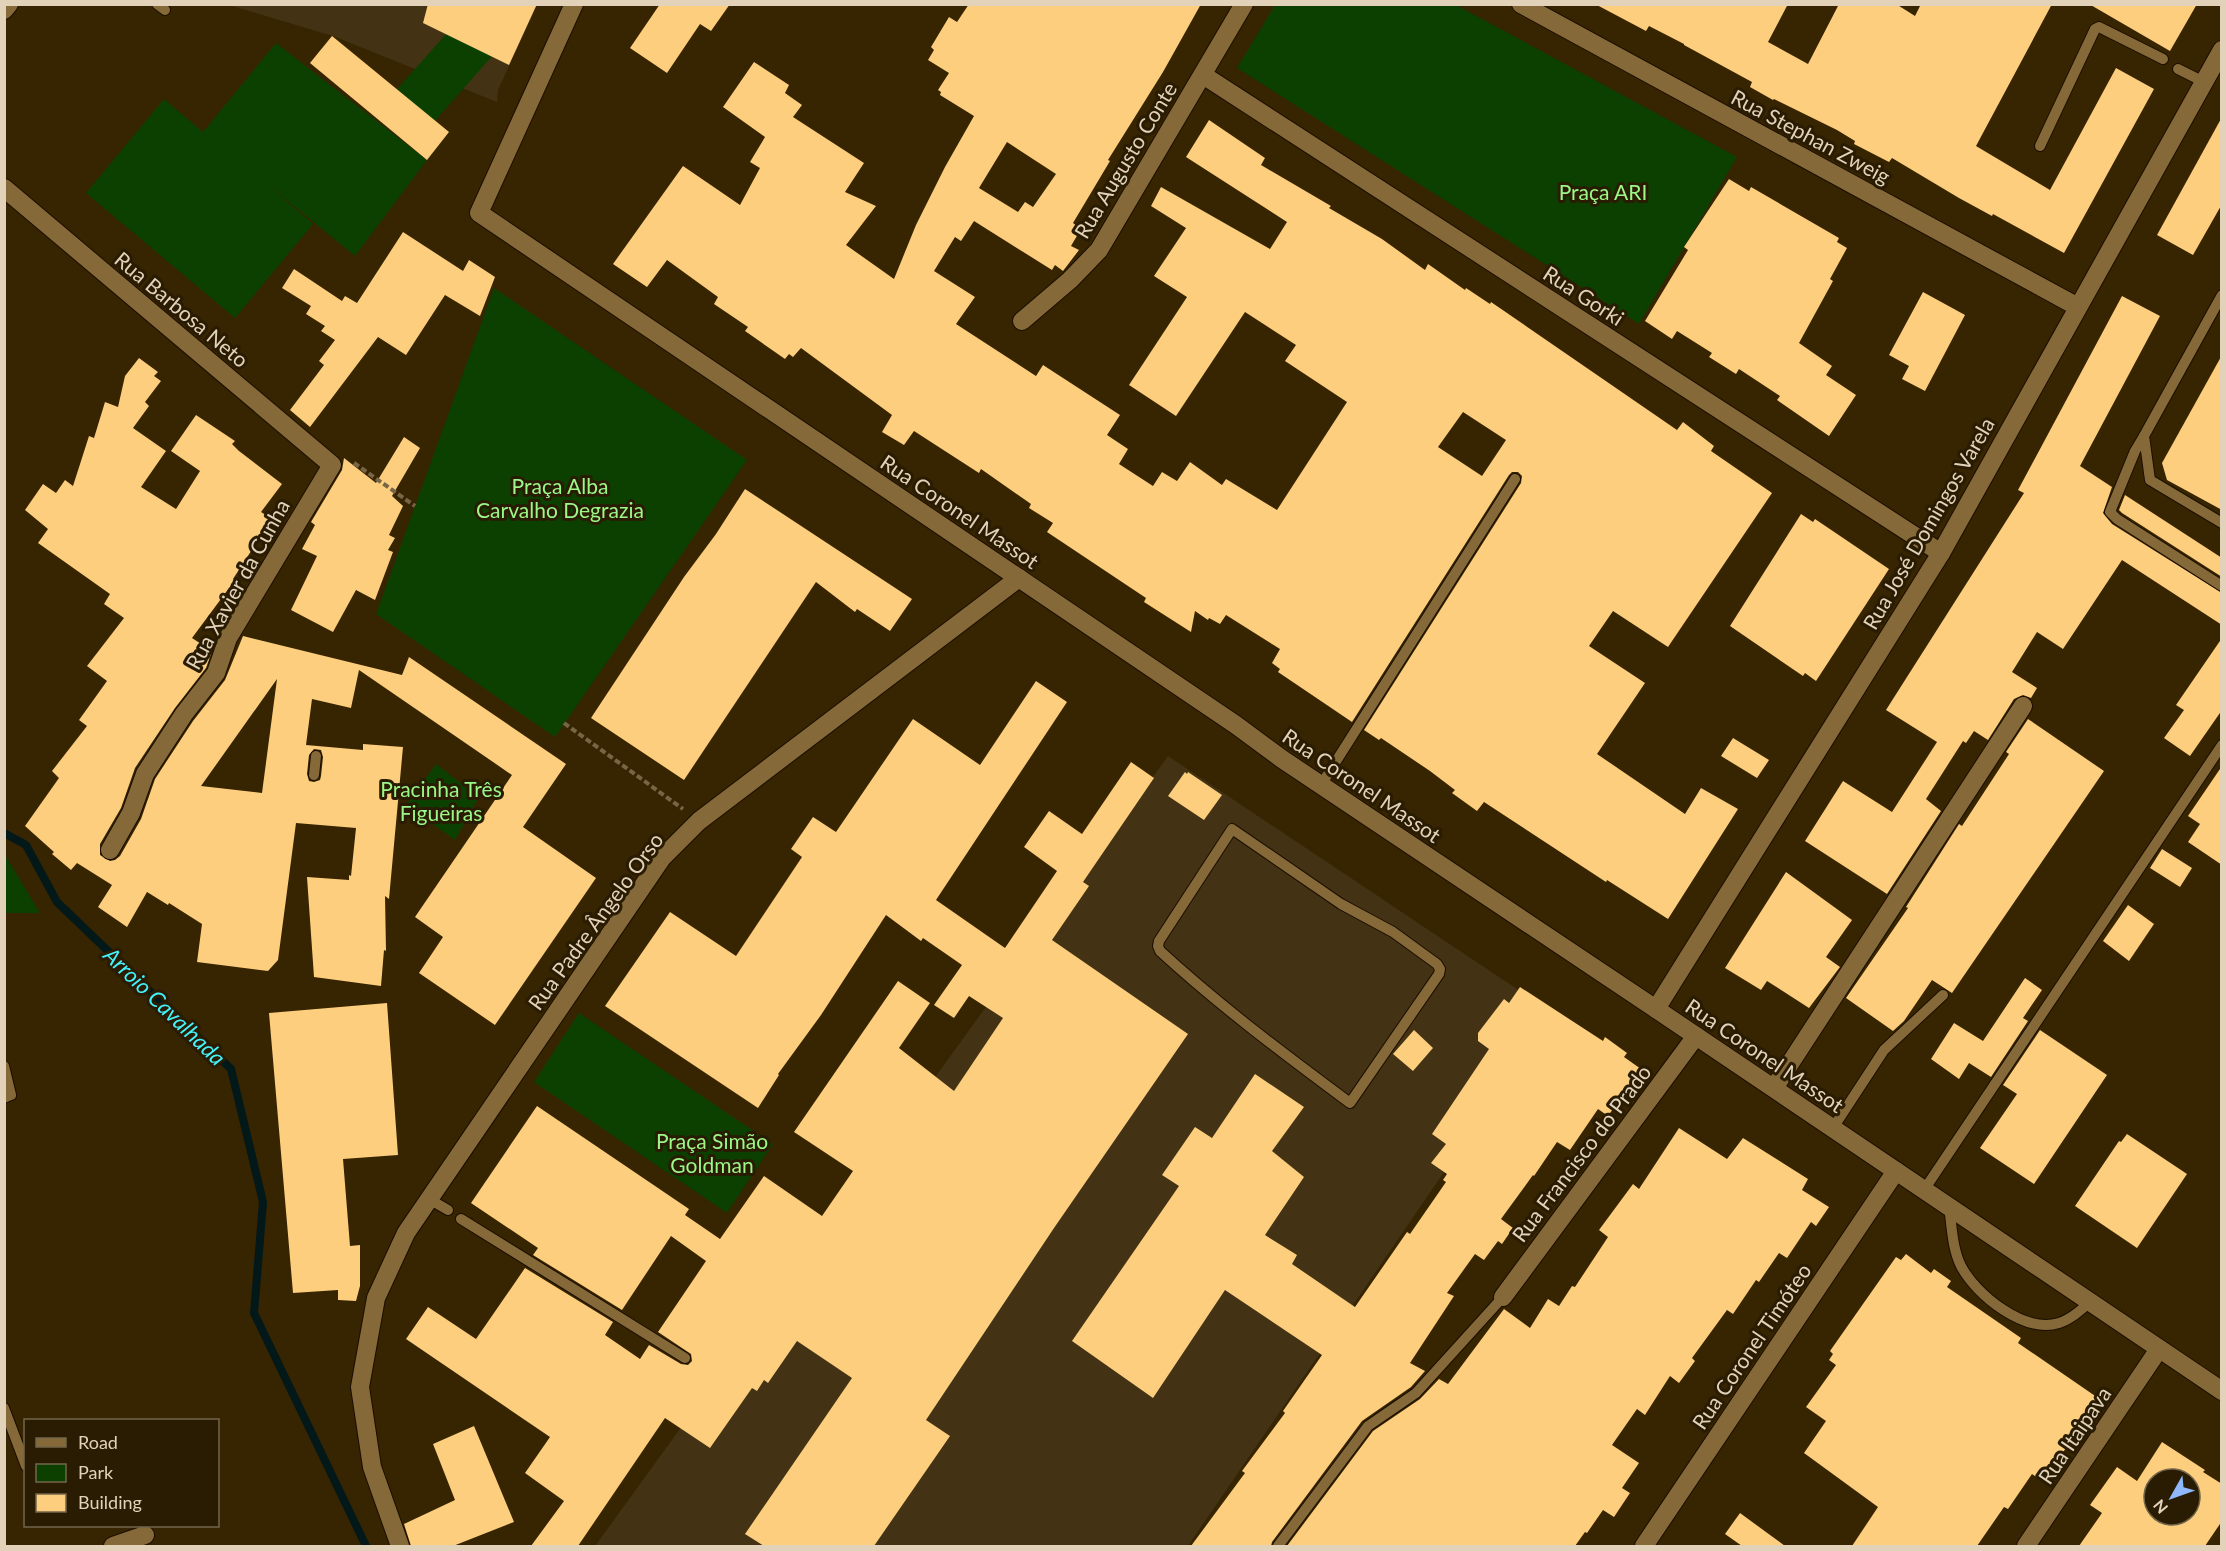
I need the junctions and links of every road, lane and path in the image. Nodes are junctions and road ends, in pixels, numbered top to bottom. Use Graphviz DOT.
graph roads {
  1 [pos="9,4"];
  2 [pos="574,4"];
  3 [pos="1244,4"];
  4 [pos="1521,4"];
  5 [pos="4,10"];
  6 [pos="2222,50"];
  7 [pos="2163,59"];
  8 [pos="2178,69"];
  9 [pos="1203,75"];
  10 [pos="2204,82"];
  11 [pos="2040,146"];
  12 [pos="4,188"];
  13 [pos="2222,295"];
  14 [pos="2078,307"];
  15 [pos="1022,321"];
  16 [pos="2144,436"];
  17 [pos="332,465"];
  18 [pos="1515,479"];
  19 [pos="415,506"];
  20 [pos="2222,523"];
  21 [pos="1941,553"];
  22 [pos="1019,578"];
  23 [pos="2222,586"];
  24 [pos="2024,706"];
  25 [pos="564,723"];
  26 [pos="2222,745"];
  27 [pos="316,756"];
  28 [pos="314,775"];
  29 [pos="1321,785"];
  30 [pos="699,821"];
  31 [pos="110,850"];
  32 [pos="1943,994"];
  33 [pos="1656,1009"];
  34 [pos="1696,1036"];
  35 [pos="4,1066"];
  36 [pos="1774,1089"];
  37 [pos="4,1098"];
  38 [pos="1350,1103"];
  39 [pos="1833,1128"];
  40 [pos="1896,1171"];
  41 [pos="1924,1190"];
  42 [pos="429,1199"];
  43 [pos="1949,1207"];
  44 [pos="448,1210"];
  45 [pos="461,1219"];
  46 [pos="1503,1297"];
  47 [pos="2090,1302"];
  48 [pos="2159,1349"];
  49 [pos="685,1358"];
  50 [pos="2222,1391"];
  51 [pos="4,1408"];
  52 [pos="24,1461"];
  53 [pos="145,1535"];
  54 [pos="113,1546"];
  55 [pos="400,1546"];
  56 [pos="1278,1546"];
  57 [pos="1644,1546"];
  58 [pos="2026,1546"];
  1 -- 5 [label="street"];
  2 -- 22 [label="street, Rua Coronel Massot"];
  3 -- 9 [label="street, Rua Augusto Conte"];
  4 -- 14 [label="street, Rua Stephan Zweig"];
  6 -- 10 [label="street, Rua José Domingos Varela"];
  7 -- 11 [label="lane"];
  8 -- 10 [label="lane"];
  9 -- 15 [label="street, Rua Augusto Conte"];
  9 -- 21 [label="street, Rua Gorki"];
  10 -- 14 [label="street, Rua José Domingos Varela"];
  12 -- 17 [label="street, Rua Barbosa Neto"];
  13 -- 16 [label="lane"];
  14 -- 21 [label="street, Rua José Domingos Varela"];
  16 -- 20 [label="lane"];
  16 -- 23 [label="lane"];
  17 -- 19 [label="path"];
  17 -- 31 [label="street, Rua Xavier da Cunha"];
  18 -- 29 [label="lane"];
  21 -- 33 [label="street, Rua José Domingos Varela"];
  22 -- 29 [label="street, Rua Coronel Massot"];
  22 -- 30 [label="street, Rua Padre Ângelo Orso"];
  24 -- 36 [label="street"];
  25 -- 30 [label="path"];
  26 -- 41 [label="lane"];
  27 -- 28 [label="lane"];
  29 -- 33 [label="street, Rua Coronel Massot"];
  30 -- 42 [label="street, Rua Padre Ângelo Orso"];
  32 -- 39 [label="lane"];
  33 -- 34 [label="street, Rua Coronel Massot"];
  34 -- 36 [label="street, Rua Coronel Massot"];
  34 -- 46 [label="street, Rua Francisco do Prado"];
  35 -- 37 [label="lane"];
  36 -- 39 [label="street, Rua Coronel Massot"];
  38 -- 38 [label="lane"];
  39 -- 40 [label="street, Rua Coronel Massot"];
  40 -- 41 [label="street, Rua Coronel Massot"];
  40 -- 57 [label="street, Rua Coronel Timóteo"];
  41 -- 43 [label="street, Rua Coronel Massot"];
  42 -- 44 [label="lane"];
  42 -- 55 [label="street, Rua Padre Ângelo Orso"];
  43 -- 47 [label="street, Rua Coronel Massot"];
  43 -- 47 [label="lane"];
  45 -- 49 [label="lane"];
  46 -- 56 [label="lane"];
  47 -- 48 [label="street, Rua Coronel Massot"];
  48 -- 50 [label="street, Rua Coronel Massot"];
  48 -- 58 [label="street, Rua Itaipava"];
  51 -- 52 [label="lane"];
  53 -- 54 [label="street"];
}
